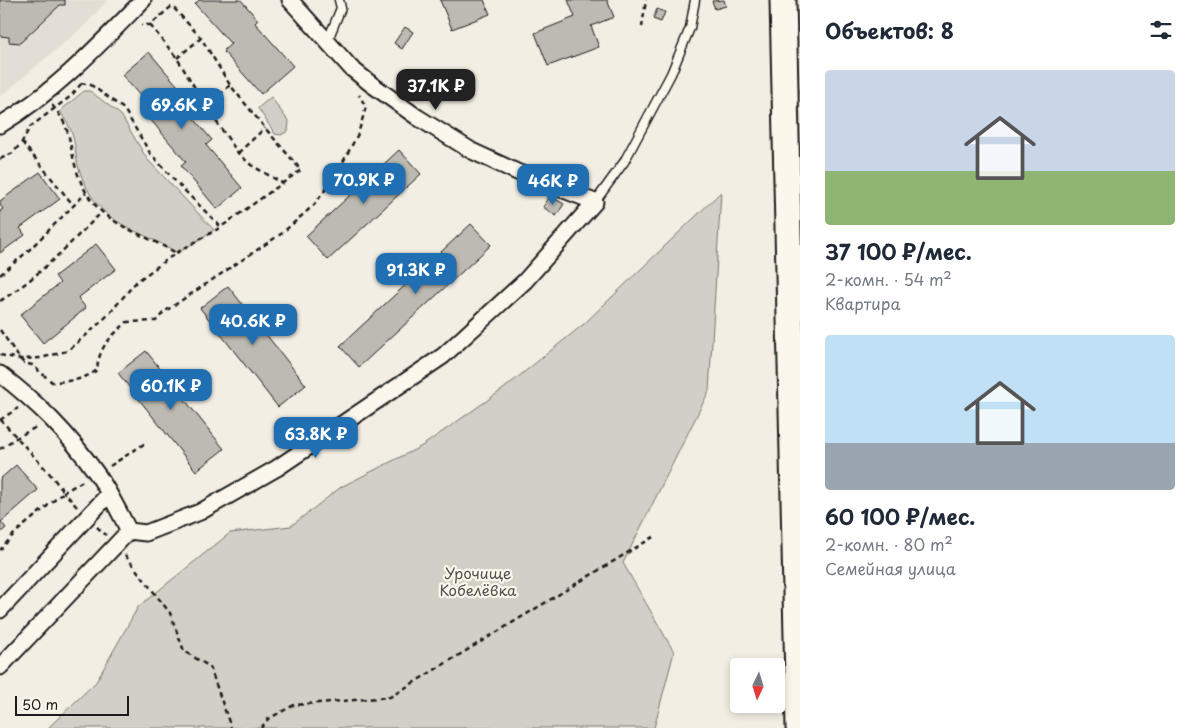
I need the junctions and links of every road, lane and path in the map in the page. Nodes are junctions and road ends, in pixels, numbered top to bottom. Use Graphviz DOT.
graph roads {
  1 [pos="143,0"];
  2 [pos="290,0"];
  3 [pos="339,0"];
  4 [pos="646,0"];
  5 [pos="695,0"];
  6 [pos="784,0"];
  7 [pos="172,6"];
  8 [pos="150,25"];
  9 [pos="642,27"];
  10 [pos="200,38"];
  11 [pos="327,42"];
  12 [pos="178,58"];
  13 [pos="81,84"];
  14 [pos="230,85"];
  15 [pos="356,89"];
  16 [pos="43,94"];
  17 [pos="207,108"];
  18 [pos="0,125"];
  19 [pos="265,128"];
  20 [pos="22,142"];
  21 [pos="238,153"];
  22 [pos="284,184"];
  23 [pos="86,193"];
  24 [pos="595,202"];
  25 [pos="74,206"];
  26 [pos="102,212"];
  27 [pos="221,228"];
  28 [pos="176,253"];
  29 [pos="0,275"];
  30 [pos="0,301"];
  31 [pos="0,330"];
  32 [pos="0,355"];
  33 [pos="20,359"];
  34 [pos="0,374"];
  35 [pos="31,398"];
  36 [pos="0,419"];
  37 [pos="52,419"];
  38 [pos="16,438"];
  39 [pos="0,449"];
  40 [pos="109,494"];
  41 [pos="129,531"];
  42 [pos="655,536"];
  43 [pos="116,544"];
  44 [pos="0,550"];
  45 [pos="0,610"];
  46 [pos="0,666"];
  47 [pos="232,728"];
  48 [pos="260,728"];
  49 [pos="799,728"];
  1 -- 16 [label="street"];
  2 -- 11 [label="street"];
  3 -- 11 [label="lane"];
  4 -- 9 [label="path"];
  5 -- 24 [label="lane"];
  6 -- 49 [label="main road"];
  7 -- 10 [label="path"];
  8 -- 12 [label="path"];
  10 -- 12 [label="path"];
  10 -- 14 [label="path"];
  11 -- 24 [label="street"];
  12 -- 17 [label="path"];
  13 -- 27 [label="path"];
  14 -- 17 [label="path"];
  14 -- 19 [label="path"];
  15 -- 33 [label="path"];
  16 -- 18 [label="street"];
  16 -- 23 [label="path"];
  17 -- 21 [label="path"];
  19 -- 21 [label="path"];
  19 -- 22 [label="path"];
  20 -- 25 [label="path"];
  21 -- 22 [label="path"];
  22 -- 27 [label="path"];
  23 -- 25 [label="path"];
  23 -- 26 [label="path"];
  24 -- 41 [label="street"];
  25 -- 29 [label="path"];
  26 -- 28 [label="path"];
  26 -- 30 [label="path"];
  27 -- 28 [label="path"];
  28 -- 33 [label="path"];
  31 -- 33 [label="path"];
  32 -- 33 [label="path"];
  34 -- 35 [label="street"];
  35 -- 36 [label="path"];
  35 -- 37 [label="street"];
  36 -- 38 [label="path"];
  37 -- 38 [label="path"];
  37 -- 40 [label="street"];
  38 -- 39 [label="path"];
  38 -- 44 [label="path"];
  40 -- 41 [label="street"];
  40 -- 45 [label="street"];
  41 -- 43 [label="street"];
  42 -- 48 [label="path"];
  43 -- 46 [label="street"];
  43 -- 47 [label="path"];
}
